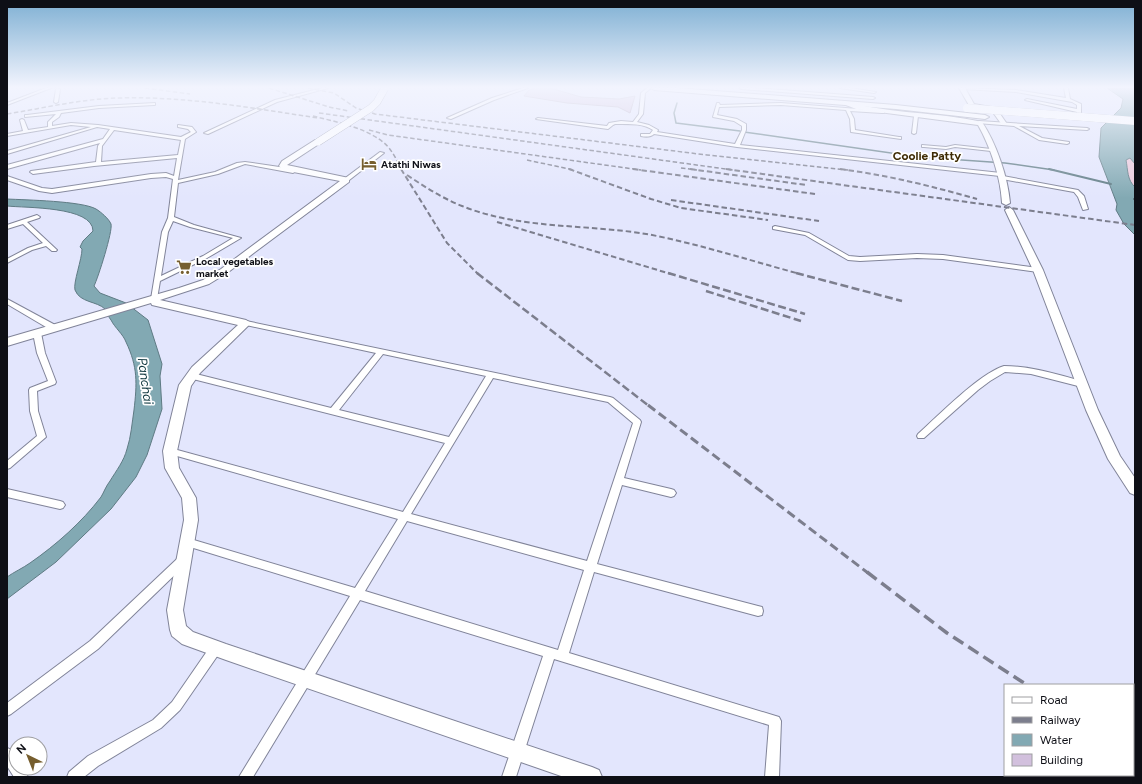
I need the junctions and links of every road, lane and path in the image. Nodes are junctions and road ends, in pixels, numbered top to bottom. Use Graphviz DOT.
graph roads {
  1 [pos="24,125"];
  2 [pos="67,125"];
  3 [pos="79,125"];
  4 [pos="224,125"];
  5 [pos="345,125"];
  6 [pos="581,125"];
  7 [pos="610,125"];
  8 [pos="638,125"];
  9 [pos="743,125"];
  10 [pos="852,125"];
  11 [pos="915,125"];
  12 [pos="980,125"];
  13 [pos="1010,125"];
  14 [pos="1014,125"];
  15 [pos="1081,125"];
  16 [pos="98,126"];
  17 [pos="180,126"];
  18 [pos="50,127"];
  19 [pos="113,128"];
  20 [pos="1119,128"];
  21 [pos="1087,129"];
  22 [pos="26,132"];
  23 [pos="206,133"];
  24 [pos="654,133"];
  25 [pos="914,133"];
  26 [pos="7,135"];
  27 [pos="643,135"];
  28 [pos="899,138"];
  29 [pos="182,139"];
  30 [pos="104,140"];
  31 [pos="1067,143"];
  32 [pos="737,146"];
  33 [pos="924,146"];
  34 [pos="991,150"];
  35 [pos="7,152"];
  36 [pos="382,153"];
  37 [pos="180,156"];
  38 [pos="98,163"];
  39 [pos="7,167"];
  40 [pos="295,170"];
  41 [pos="33,172"];
  42 [pos="1001,176"];
  43 [pos="7,178"];
  44 [pos="176,180"];
  45 [pos="346,180"];
  46 [pos="1085,209"];
  47 [pos="37,217"];
  48 [pos="171,218"];
  49 [pos="24,222"];
  50 [pos="7,227"];
  51 [pos="776,228"];
  52 [pos="47,243"];
  53 [pos="54,250"];
  54 [pos="7,254"];
  55 [pos="16,256"];
  56 [pos="7,261"];
  57 [pos="1038,270"];
  58 [pos="158,280"];
  59 [pos="154,299"];
  60 [pos="7,301"];
  61 [pos="246,323"];
  62 [pos="54,328"];
  63 [pos="37,333"];
  64 [pos="7,342"];
  65 [pos="382,352"];
  66 [pos="491,375"];
  67 [pos="192,376"];
  68 [pos="1082,384"];
  69 [pos="333,411"];
  70 [pos="921,436"];
  71 [pos="451,441"];
  72 [pos="170,451"];
  73 [pos="7,466"];
  74 [pos="618,480"];
  75 [pos="1135,489"];
  76 [pos="671,493"];
  77 [pos="7,494"];
  78 [pos="60,505"];
  79 [pos="405,516"];
  80 [pos="187,542"];
  81 [pos="184,559"];
  82 [pos="590,567"];
  83 [pos="358,594"];
  84 [pos="758,611"];
  85 [pos="216,648"];
  86 [pos="556,655"];
  87 [pos="306,679"];
  88 [pos="7,710"];
  89 [pos="518,752"];
  90 [pos="7,754"];
  91 [pos="22,777"];
  92 [pos="74,777"];
  93 [pos="246,777"];
  94 [pos="509,777"];
  95 [pos="592,777"];
  96 [pos="772,777"];
  1 -- 22 [label="street"];
  2 -- 18 [label="street"];
  3 -- 16 [label="street"];
  4 -- 23 [label="street"];
  5 -- 40 [label="street, bridge"];
  6 -- 7 [label="street"];
  8 -- 24 [label="street"];
  9 -- 32 [label="street"];
  10 -- 28 [label="street"];
  11 -- 25 [label="street"];
  12 -- 34 [label="street"];
  13 -- 14 [label="street"];
  14 -- 21 [label="street"];
  14 -- 31 [label="street"];
  15 -- 20 [label="main road"];
  16 -- 19 [label="street"];
  16 -- 35 [label="street"];
  17 -- 29 [label="street"];
  18 -- 22 [label="street"];
  19 -- 29 [label="street"];
  19 -- 30 [label="street"];
  22 -- 26 [label="street"];
  24 -- 27 [label="street"];
  24 -- 32 [label="street"];
  29 -- 37 [label="street"];
  30 -- 38 [label="street"];
  30 -- 39 [label="street"];
  32 -- 42 [label="street"];
  33 -- 34 [label="street"];
  34 -- 42 [label="street"];
  36 -- 45 [label="street"];
  37 -- 38 [label="street"];
  37 -- 44 [label="street"];
  38 -- 41 [label="street"];
  40 -- 44 [label="street"];
  40 -- 45 [label="street"];
  42 -- 46 [label="street"];
  42 -- 57 [label="street"];
  43 -- 44 [label="street"];
  44 -- 48 [label="street"];
  45 -- 59 [label="street"];
  47 -- 49 [label="street"];
  48 -- 58 [label="street"];
  48 -- 58 [label="street"];
  49 -- 50 [label="street"];
  49 -- 52 [label="street"];
  51 -- 57 [label="street"];
  52 -- 53 [label="street"];
  52 -- 55 [label="street"];
  54 -- 55 [label="street"];
  55 -- 56 [label="street"];
  57 -- 68 [label="street"];
  58 -- 59 [label="street"];
  59 -- 61 [label="street"];
  59 -- 62 [label="street"];
  60 -- 62 [label="street"];
  61 -- 65 [label="street"];
  61 -- 67 [label="street"];
  62 -- 63 [label="street"];
  63 -- 64 [label="street"];
  63 -- 73 [label="street"];
  65 -- 66 [label="street"];
  65 -- 69 [label="street"];
  66 -- 71 [label="street"];
  66 -- 74 [label="street"];
  67 -- 69 [label="street"];
  67 -- 72 [label="street"];
  68 -- 70 [label="street"];
  68 -- 75 [label="street"];
  69 -- 71 [label="street"];
  71 -- 79 [label="street"];
  72 -- 79 [label="street"];
  72 -- 80 [label="street"];
  74 -- 76 [label="street"];
  74 -- 82 [label="street"];
  77 -- 78 [label="street"];
  79 -- 82 [label="street"];
  79 -- 83 [label="street"];
  80 -- 81 [label="street"];
  80 -- 83 [label="street"];
  81 -- 85 [label="street"];
  81 -- 88 [label="street"];
  82 -- 84 [label="street"];
  82 -- 86 [label="street"];
  83 -- 86 [label="street"];
  83 -- 87 [label="street"];
  85 -- 87 [label="street"];
  85 -- 92 [label="street"];
  86 -- 89 [label="street"];
  86 -- 96 [label="street"];
  87 -- 89 [label="street"];
  87 -- 93 [label="street"];
  89 -- 94 [label="street"];
  89 -- 95 [label="street"];
  90 -- 91 [label="street"];
}
